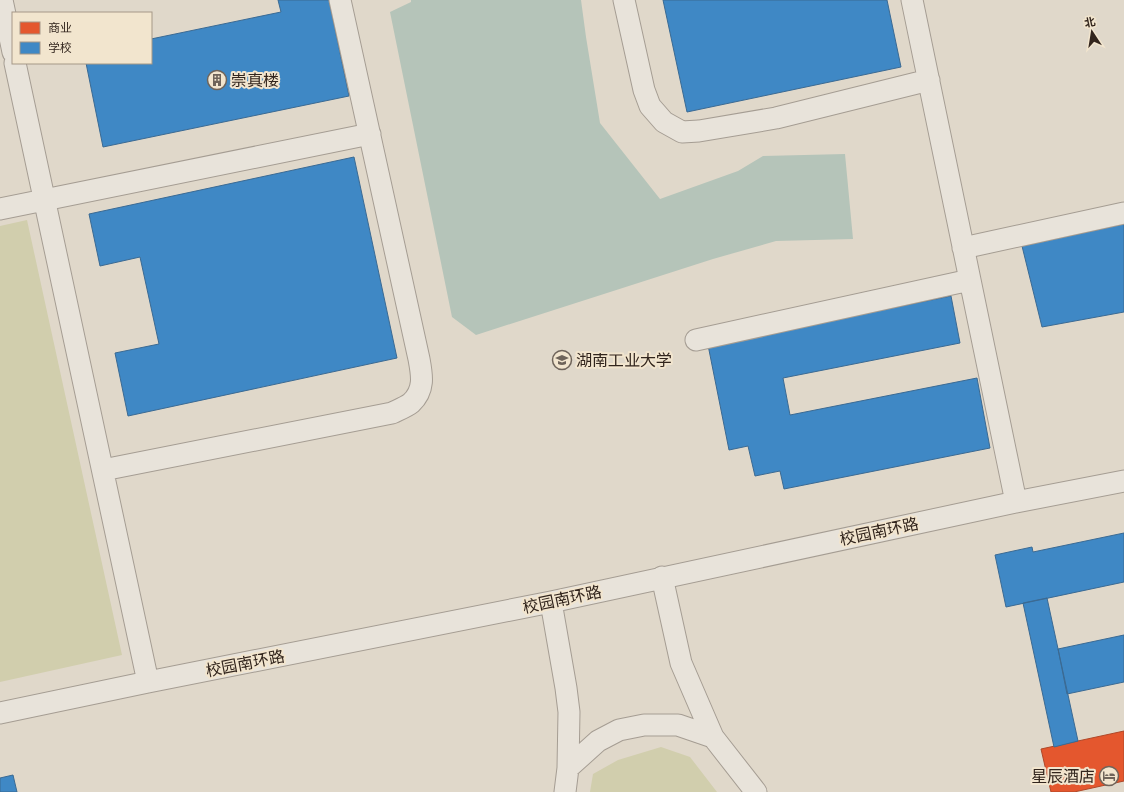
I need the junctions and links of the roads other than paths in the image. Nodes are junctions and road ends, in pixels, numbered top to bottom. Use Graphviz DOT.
graph roads {
  1 [pos="2,0"];
  2 [pos="340,0"];
  3 [pos="624,0"];
  4 [pos="912,0"];
  5 [pos="12,47"];
  6 [pos="15,64"];
  7 [pos="929,80"];
  8 [pos="370,134"];
  9 [pos="45,200"];
  10 [pos="0,209"];
  11 [pos="1124,213"];
  12 [pos="963,248"];
  13 [pos="970,280"];
  14 [pos="696,340"];
  15 [pos="103,470"];
  16 [pos="1124,481"];
  17 [pos="1016,502"];
  18 [pos="662,577"];
  19 [pos="551,602"];
  20 [pos="148,682"];
  21 [pos="0,713"];
  22 [pos="713,737"];
  23 [pos="568,768"];
  24 [pos="565,792"];
  25 [pos="756,792"];
  1 -- 5 [label="street"];
  2 -- 8 [label="street"];
  3 -- 7 [label="street"];
  4 -- 7 [label="street"];
  6 -- 9 [label="street"];
  7 -- 12 [label="street"];
  8 -- 9 [label="street"];
  8 -- 15 [label="street"];
  9 -- 10 [label="street"];
  9 -- 15 [label="street"];
  11 -- 12 [label="street"];
  12 -- 13 [label="street"];
  13 -- 14 [label="street"];
  13 -- 17 [label="street"];
  15 -- 20 [label="street"];
  16 -- 17 [label="street, 校园南环路"];
  17 -- 18 [label="street, 校园南环路"];
  18 -- 19 [label="street, 校园南环路"];
  18 -- 22 [label="street"];
  19 -- 20 [label="street, 校园南环路"];
  19 -- 23 [label="street"];
  20 -- 21 [label="street, 校园南环路"];
  22 -- 23 [label="street"];
  22 -- 25 [label="street"];
  23 -- 24 [label="street"];
}
